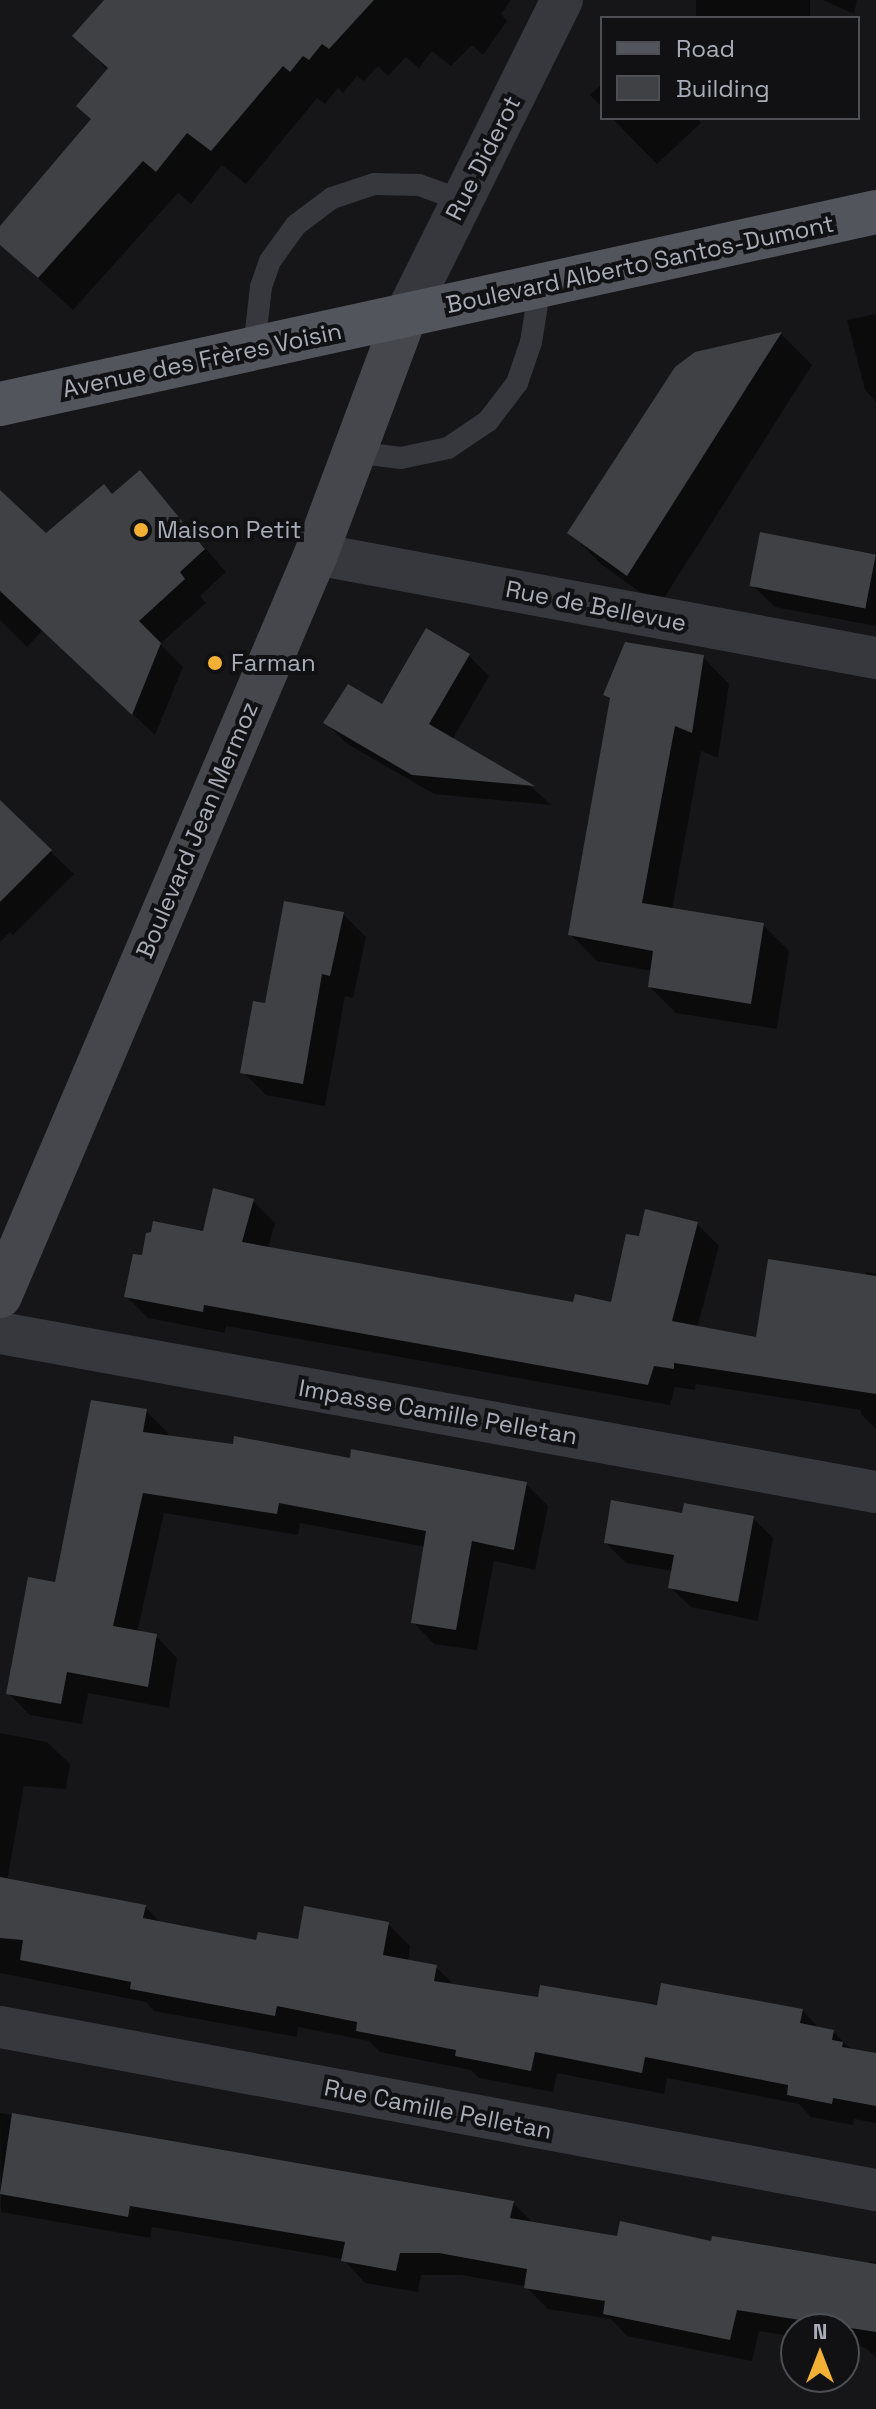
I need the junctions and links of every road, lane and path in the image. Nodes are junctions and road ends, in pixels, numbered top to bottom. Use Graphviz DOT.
graph roads {
  1 [pos="550,5"];
  2 [pos="461,200"];
  3 [pos="876,212"];
  4 [pos="540,286"];
  5 [pos="405,316"];
  6 [pos="254,349"];
  7 [pos="0,404"];
  8 [pos="354,452"];
  9 [pos="316,554"];
  10 [pos="876,658"];
  11 [pos="0,1296"];
  12 [pos="0,1333"];
  13 [pos="876,1492"];
  14 [pos="0,2027"];
  15 [pos="876,2190"];
  1 -- 2 [label="street, Rue Diderot"];
  2 -- 5 [label="street, Rue Diderot"];
  2 -- 6 [label="lane"];
  3 -- 4 [label="main road, Boulevard Alberto Santos-Dumont"];
  4 -- 5 [label="main road, Boulevard Alberto Santos-Dumont"];
  4 -- 8 [label="lane"];
  5 -- 6 [label="main road, Avenue des Frères Voisin"];
  5 -- 8 [label="street, Boulevard Jean Mermoz"];
  6 -- 7 [label="main road, Avenue des Frères Voisin"];
  8 -- 9 [label="street, Boulevard Jean Mermoz"];
  9 -- 10 [label="street, Rue de Bellevue"];
  9 -- 11 [label="street, Boulevard Jean Mermoz"];
  12 -- 13 [label="street, Impasse Camille Pelletan"];
  14 -- 15 [label="street, Rue Camille Pelletan"];
}
